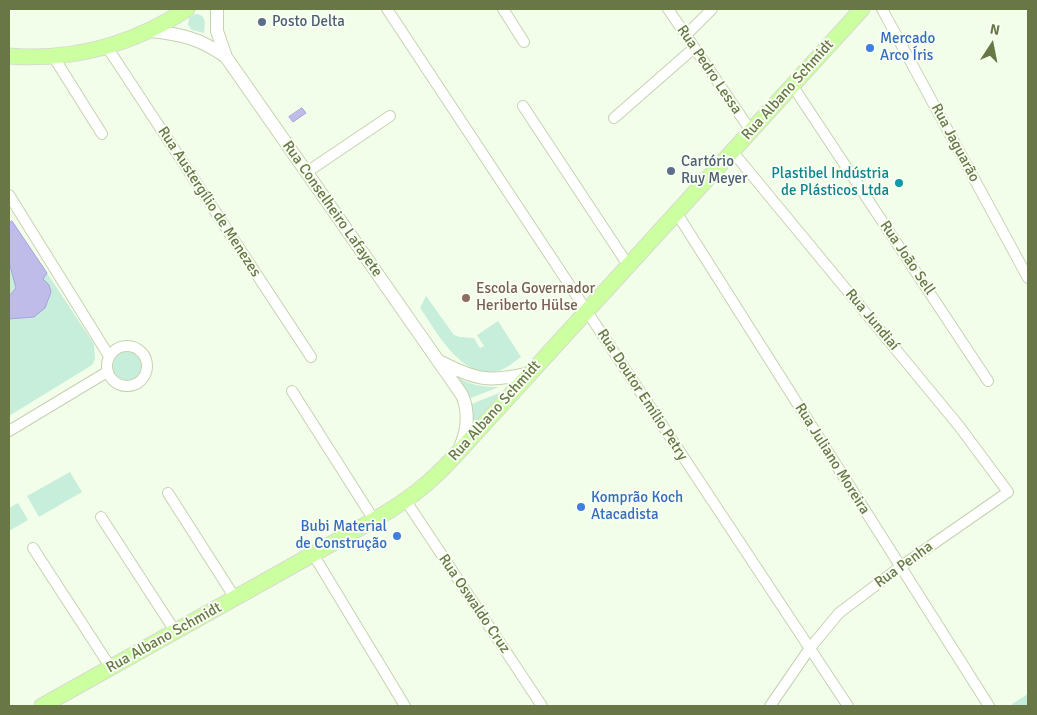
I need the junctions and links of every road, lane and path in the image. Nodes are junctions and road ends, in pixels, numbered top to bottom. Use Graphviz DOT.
graph roads {
  1 [pos="187,9"];
  2 [pos="217,9"];
  3 [pos="387,9"];
  4 [pos="504,9"];
  5 [pos="668,9"];
  6 [pos="712,9"];
  7 [pos="862,9"];
  8 [pos="882,9"];
  9 [pos="150,31"];
  10 [pos="686,36"];
  11 [pos="524,42"];
  12 [pos="107,47"];
  13 [pos="694,48"];
  14 [pos="9,56"];
  15 [pos="53,56"];
  16 [pos="226,57"];
  17 [pos="792,86"];
  18 [pos="523,106"];
  19 [pos="390,116"];
  20 [pos="614,118"];
  21 [pos="751,131"];
  22 [pos="102,134"];
  23 [pos="732,151"];
  24 [pos="307,172"];
  25 [pos="9,195"];
  26 [pos="676,212"];
  27 [pos="628,265"];
  28 [pos="1028,278"];
  29 [pos="586,311"];
  30 [pos="109,356"];
  31 [pos="311,357"];
  32 [pos="439,361"];
  33 [pos="107,372"];
  34 [pos="530,373"];
  35 [pos="988,381"];
  36 [pos="292,391"];
  37 [pos="9,431"];
  38 [pos="459,451"];
  39 [pos="1008,492"];
  40 [pos="168,493"];
  41 [pos="406,502"];
  42 [pos="101,517"];
  43 [pos="374,520"];
  44 [pos="33,548"];
  45 [pos="313,554"];
  46 [pos="900,567"];
  47 [pos="235,598"];
  48 [pos="175,631"];
  49 [pos="810,648"];
  50 [pos="111,668"];
  51 [pos="60,700"];
  52 [pos="42,706"];
  53 [pos="405,706"];
  54 [pos="542,706"];
  55 [pos="770,706"];
  56 [pos="848,706"];
  57 [pos="989,706"];
  1 -- 9 [label="main road"];
  2 -- 16 [label="street, Rua Conselheiro Lafayete"];
  3 -- 29 [label="street, Rua Doutor Emílio Petry"];
  4 -- 11 [label="street"];
  5 -- 10 [label="street, Rua Pedro Lessa"];
  6 -- 10 [label="street"];
  7 -- 17 [label="main road, Rua Albano Schmidt"];
  8 -- 28 [label="street, Rua Jaguarão"];
  9 -- 12 [label="main road"];
  9 -- 16 [label="street, Rua Conselheiro Lafayete"];
  10 -- 13 [label="street, Rua Pedro Lessa"];
  12 -- 15 [label="main road"];
  12 -- 31 [label="street, Rua Austergílio de Menezes"];
  13 -- 20 [label="street"];
  13 -- 21 [label="street, Rua Pedro Lessa"];
  14 -- 15 [label="main road"];
  15 -- 22 [label="street"];
  16 -- 24 [label="street, Rua Conselheiro Lafayete"];
  17 -- 21 [label="main road, Rua Albano Schmidt"];
  17 -- 35 [label="street, Rua João Sell"];
  18 -- 27 [label="street"];
  19 -- 24 [label="street"];
  21 -- 23 [label="main road, Rua Albano Schmidt"];
  23 -- 26 [label="main road, Rua Albano Schmidt"];
  23 -- 39 [label="street, Rua Jundiaí"];
  24 -- 32 [label="street, Rua Conselheiro Lafayete"];
  25 -- 30 [label="street"];
  26 -- 27 [label="main road, Rua Albano Schmidt"];
  26 -- 46 [label="street, Rua Juliano Moreira"];
  27 -- 29 [label="main road, Rua Albano Schmidt"];
  29 -- 34 [label="main road, Rua Albano Schmidt"];
  29 -- 49 [label="street, Rua Doutor Emílio Petry"];
  30 -- 33 [label="street"];
  30 -- 33 [label="street"];
  32 -- 34 [label="street, Rua Conselheiro Lafayete"];
  32 -- 38 [label="street, Rua Conselheiro Lafayete"];
  33 -- 37 [label="street"];
  34 -- 38 [label="main road, Rua Albano Schmidt"];
  36 -- 43 [label="street"];
  38 -- 41 [label="main road, Rua Albano Schmidt"];
  39 -- 46 [label="street, Rua Penha"];
  40 -- 47 [label="street"];
  41 -- 43 [label="main road, Rua Albano Schmidt"];
  41 -- 54 [label="street, Rua Oswaldo Cruz"];
  42 -- 48 [label="street"];
  43 -- 45 [label="main road, Rua Albano Schmidt"];
  44 -- 50 [label="street"];
  45 -- 47 [label="main road, Rua Albano Schmidt"];
  45 -- 53 [label="street"];
  46 -- 49 [label="street, Rua Penha"];
  46 -- 57 [label="street, Rua Juliano Moreira"];
  47 -- 48 [label="main road, Rua Albano Schmidt"];
  48 -- 50 [label="main road, Rua Albano Schmidt"];
  49 -- 55 [label="street, Rua Penha"];
  49 -- 56 [label="street, Rua Doutor Emílio Petry"];
  50 -- 51 [label="main road, Rua Albano Schmidt"];
  51 -- 52 [label="main road, Rua Albano Schmidt"];
}
